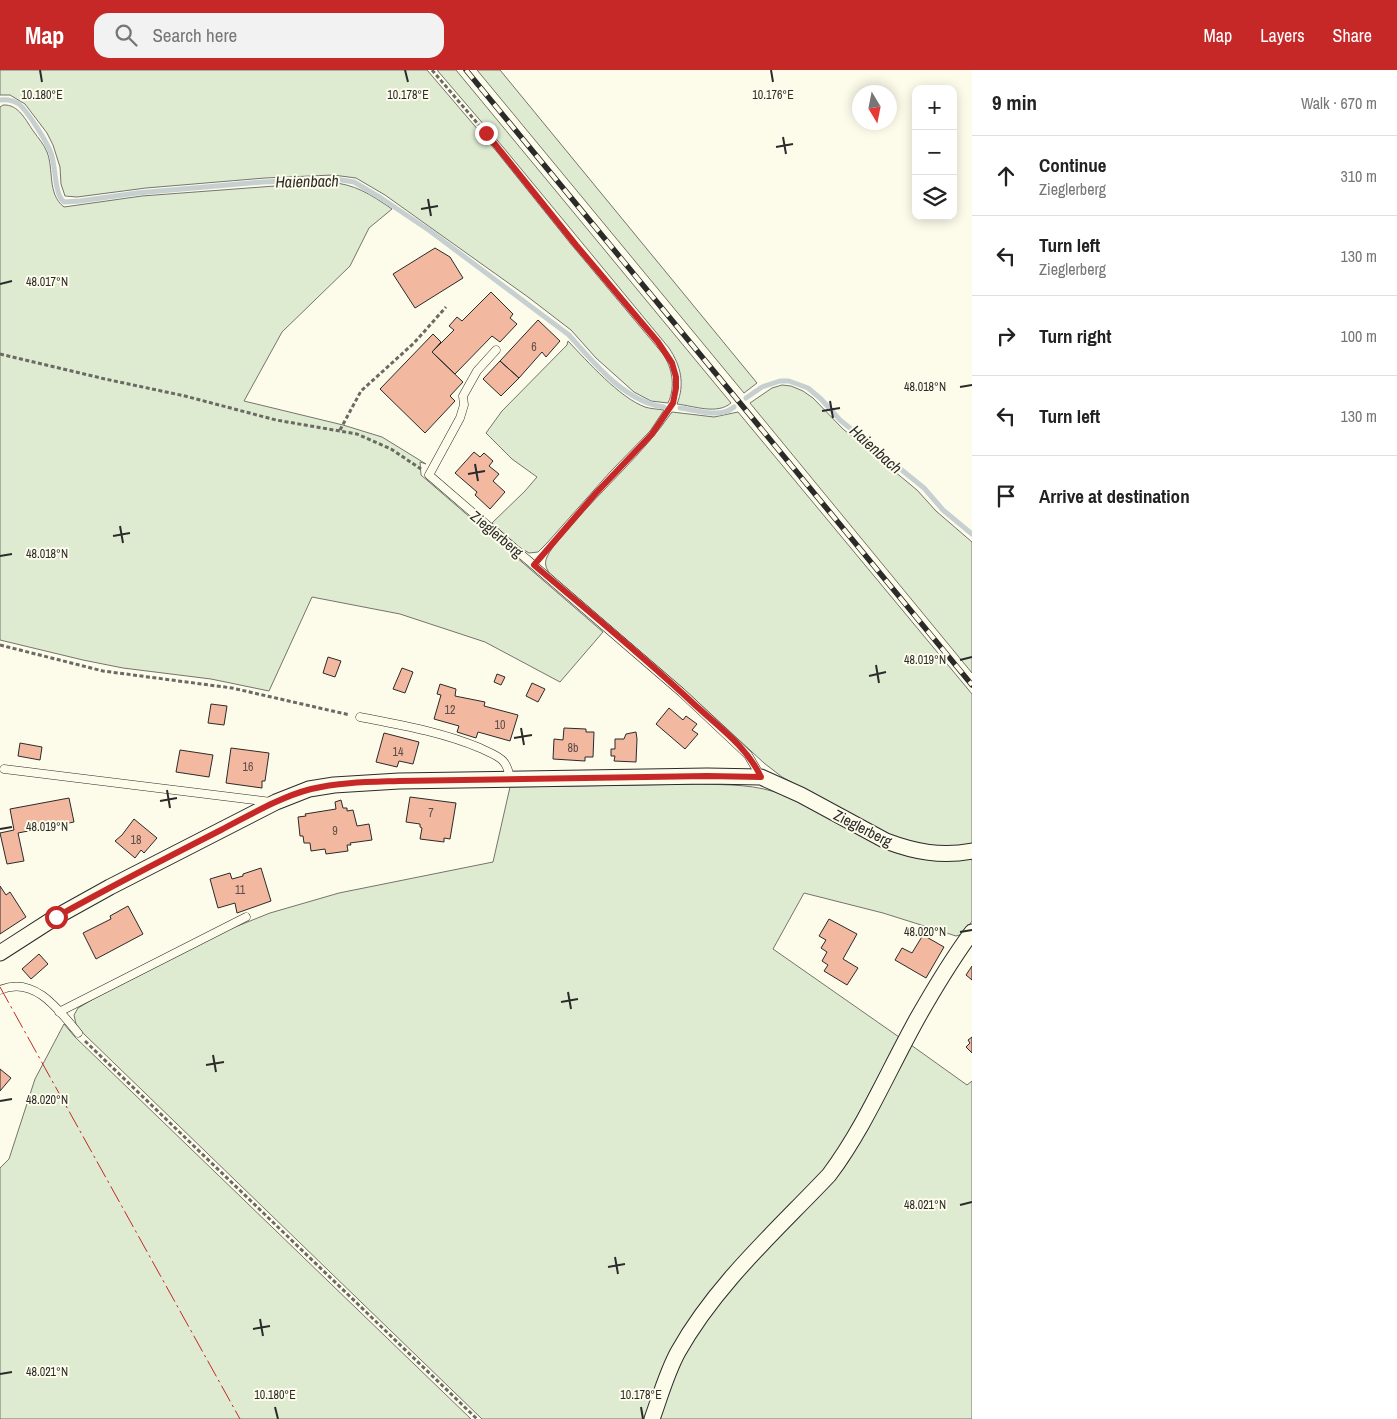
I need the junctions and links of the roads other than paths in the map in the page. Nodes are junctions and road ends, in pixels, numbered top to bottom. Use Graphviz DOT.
graph roads {
  1 [pos="496,350"];
  2 [pos="360,717"];
  3 [pos="4,769"];
  4 [pos="761,777"];
  5 [pos="510,779"];
  6 [pos="276,802"];
  7 [pos="972,851"];
  8 [pos="246,916"];
  9 [pos="972,932"];
  10 [pos="0,953"];
  11 [pos="0,990"];
  12 [pos="60,1012"];
  13 [pos="78,1033"];
  14 [pos="652,1419"];
  1 -- 4 [label="lane, Zieglerberg"];
  2 -- 5 [label="lane"];
  3 -- 6 [label="lane"];
  4 -- 5 [label="street, Zieglerberg"];
  4 -- 7 [label="street, Zieglerberg"];
  5 -- 6 [label="street, Zieglerberg"];
  6 -- 10 [label="street, Zieglerberg"];
  8 -- 12 [label="lane"];
  9 -- 14 [label="street"];
  11 -- 12 [label="lane"];
  12 -- 13 [label="lane"];
}
